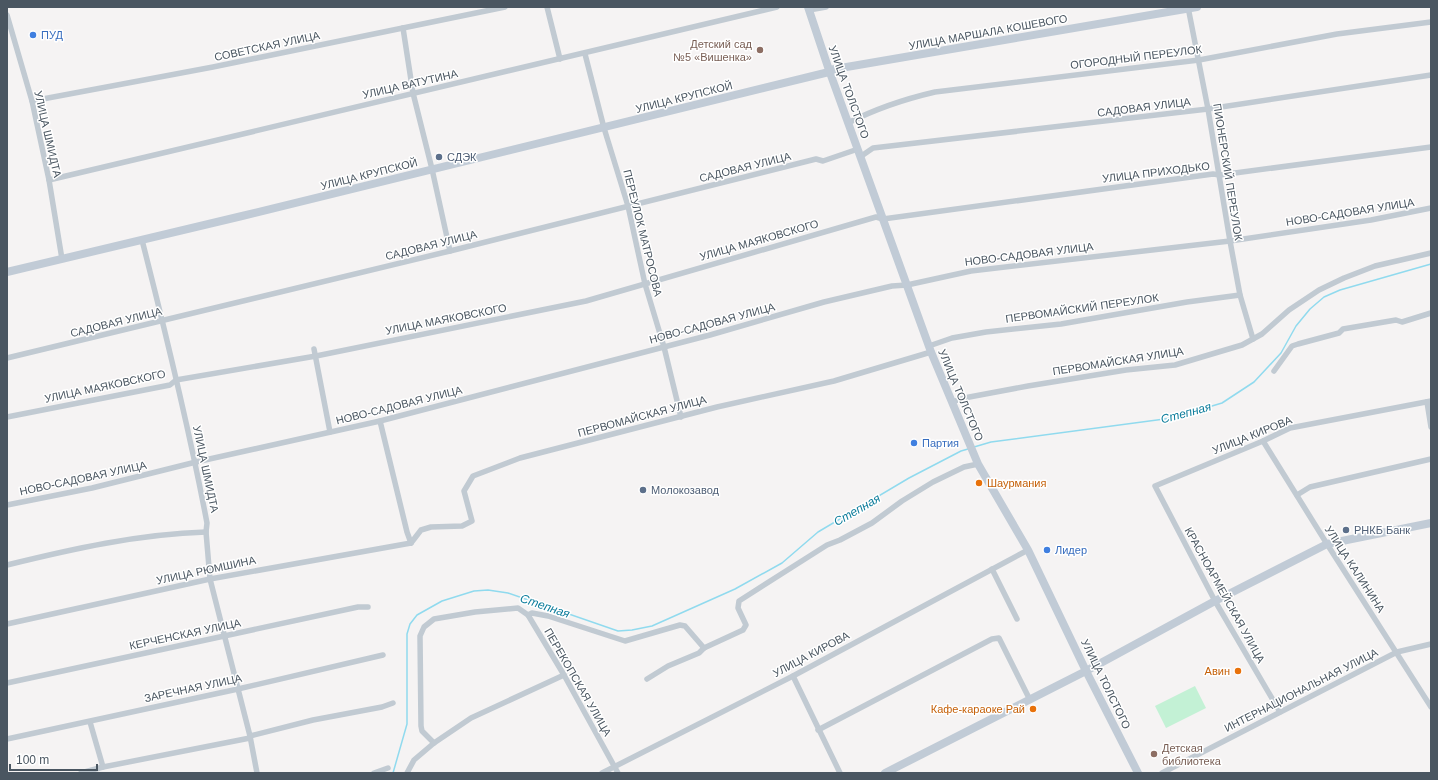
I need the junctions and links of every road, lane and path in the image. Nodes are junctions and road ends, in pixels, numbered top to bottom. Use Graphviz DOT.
graph roads {
  1 [pos="505,7"];
  2 [pos="546,7"];
  3 [pos="777,7"];
  4 [pos="826,7"];
  5 [pos="1197,7"];
  6 [pos="1188,8"];
  7 [pos="809,9"];
  8 [pos="7,15"];
  9 [pos="1431,22"];
  10 [pos="403,28"];
  11 [pos="585,54"];
  12 [pos="560,59"];
  13 [pos="1199,60"];
  14 [pos="829,71"];
  15 [pos="1431,75"];
  16 [pos="413,93"];
  17 [pos="32,101"];
  18 [pos="1208,109"];
  19 [pos="848,123"];
  20 [pos="604,128"];
  21 [pos="1431,147"];
  22 [pos="859,153"];
  23 [pos="432,169"];
  24 [pos="1220,175"];
  25 [pos="49,180"];
  26 [pos="628,206"];
  27 [pos="1431,208"];
  28 [pos="883,219"];
  29 [pos="142,240"];
  30 [pos="1230,241"];
  31 [pos="450,250"];
  32 [pos="1431,253"];
  33 [pos="62,259"];
  34 [pos="7,272"];
  35 [pos="645,284"];
  36 [pos="906,285"];
  37 [pos="1240,295"];
  38 [pos="1431,313"];
  39 [pos="162,321"];
  40 [pos="1252,339"];
  41 [pos="664,347"];
  42 [pos="314,349"];
  43 [pos="930,349"];
  44 [pos="316,356"];
  45 [pos="7,358"];
  46 [pos="1274,371"];
  47 [pos="176,380"];
  48 [pos="952,402"];
  49 [pos="1429,402"];
  50 [pos="7,417"];
  51 [pos="681,417"];
  52 [pos="380,421"];
  53 [pos="1431,427"];
  54 [pos="330,432"];
  55 [pos="1263,441"];
  56 [pos="1431,459"];
  57 [pos="196,462"];
  58 [pos="977,462"];
  59 [pos="1155,486"];
  60 [pos="1296,495"];
  61 [pos="7,505"];
  62 [pos="1431,523"];
  63 [pos="206,532"];
  64 [pos="411,542"];
  65 [pos="1327,544"];
  66 [pos="1028,550"];
  67 [pos="7,565"];
  68 [pos="992,569"];
  69 [pos="210,579"];
  70 [pos="1215,601"];
  71 [pos="368,607"];
  72 [pos="528,615"];
  73 [pos="1017,619"];
  74 [pos="7,624"];
  75 [pos="224,636"];
  76 [pos="1431,644"];
  77 [pos="704,648"];
  78 [pos="1397,652"];
  79 [pos="383,655"];
  80 [pos="1086,671"];
  81 [pos="564,675"];
  82 [pos="793,676"];
  83 [pos="647,679"];
  84 [pos="7,683"];
  85 [pos="238,689"];
  86 [pos="1030,700"];
  87 [pos="394,703"];
  88 [pos="1431,707"];
  89 [pos="1280,712"];
  90 [pos="90,722"];
  91 [pos="818,730"];
  92 [pos="250,737"];
  93 [pos="7,739"];
  94 [pos="434,743"];
  95 [pos="614,766"];
  96 [pos="388,768"];
  97 [pos="101,770"];
  98 [pos="82,773"];
  99 [pos="257,773"];
  100 [pos="374,773"];
  101 [pos="407,773"];
  102 [pos="602,773"];
  103 [pos="618,773"];
  104 [pos="840,773"];
  105 [pos="885,773"];
  106 [pos="1138,773"];
  107 [pos="1162,773"];
  1 -- 10 [label="street, СОВЕТСКАЯ УЛИЦА"];
  2 -- 12 [label="street"];
  3 -- 11 [label="street, УЛИЦА ВАТУТИНА"];
  4 -- 7 [label="street"];
  5 -- 6 [label="main road, УЛИЦА МАРШАЛА КОШЕВОГО"];
  6 -- 13 [label="street, ПИОНЕРСКИЙ ПЕРЕУЛОК"];
  6 -- 14 [label="main road, УЛИЦА МАРШАЛА КОШЕВОГО"];
  7 -- 14 [label="main road, УЛИЦА ТОЛСТОГО"];
  8 -- 17 [label="street, УЛИЦА ШМИДТА"];
  9 -- 13 [label="street, ОГОРОДНЫЙ ПЕРЕУЛОК"];
  10 -- 16 [label="street"];
  10 -- 17 [label="street, СОВЕТСКАЯ УЛИЦА"];
  11 -- 12 [label="street, УЛИЦА ВАТУТИНА"];
  11 -- 20 [label="street, ПЕРЕУЛОК МАТРОСОВА"];
  12 -- 16 [label="street, УЛИЦА ВАТУТИНА"];
  13 -- 18 [label="street, ПИОНЕРСКИЙ ПЕРЕУЛОК"];
  13 -- 19 [label="street, ОГОРОДНЫЙ ПЕРЕУЛОК"];
  14 -- 19 [label="main road, УЛИЦА ТОЛСТОГО"];
  14 -- 20 [label="main road, УЛИЦА КРУПСКОЙ"];
  15 -- 18 [label="street, САДОВАЯ УЛИЦА"];
  16 -- 23 [label="street"];
  16 -- 25 [label="street, УЛИЦА ВАТУТИНА"];
  17 -- 25 [label="street, УЛИЦА ШМИДТА"];
  18 -- 22 [label="street, САДОВАЯ УЛИЦА"];
  18 -- 24 [label="street, ПИОНЕРСКИЙ ПЕРЕУЛОК"];
  19 -- 22 [label="main road, УЛИЦА ТОЛСТОГО"];
  20 -- 23 [label="main road, УЛИЦА КРУПСКОЙ"];
  20 -- 26 [label="street, ПЕРЕУЛОК МАТРОСОВА"];
  21 -- 24 [label="street, УЛИЦА ПРИХОДЬКО"];
  22 -- 26 [label="street, САДОВАЯ УЛИЦА"];
  22 -- 28 [label="main road, УЛИЦА ТОЛСТОГО"];
  23 -- 29 [label="main road, УЛИЦА КРУПСКОЙ"];
  23 -- 31 [label="street"];
  24 -- 28 [label="street, УЛИЦА ПРИХОДЬКО"];
  24 -- 30 [label="street, ПИОНЕРСКИЙ ПЕРЕУЛОК"];
  25 -- 33 [label="street, УЛИЦА ШМИДТА"];
  26 -- 31 [label="street, САДОВАЯ УЛИЦА"];
  26 -- 35 [label="street, ПЕРЕУЛОК МАТРОСОВА"];
  27 -- 30 [label="street, НОВО-САДОВАЯ УЛИЦА"];
  28 -- 35 [label="street, УЛИЦА МАЯКОВСКОГО"];
  28 -- 36 [label="main road, УЛИЦА ТОЛСТОГО"];
  29 -- 33 [label="main road, УЛИЦА КРУПСКОЙ"];
  29 -- 39 [label="street, УЛИЦА ШМИДТА"];
  30 -- 36 [label="street, НОВО-САДОВАЯ УЛИЦА"];
  30 -- 37 [label="street, ПИОНЕРСКИЙ ПЕРЕУЛОК"];
  31 -- 39 [label="street, САДОВАЯ УЛИЦА"];
  32 -- 40 [label="street, ПЕРВОМАЙСКАЯ УЛИЦА"];
  33 -- 34 [label="main road, УЛИЦА КРУПСКОЙ"];
  35 -- 41 [label="street, ПЕРЕУЛОК МАТРОСОВА"];
  35 -- 44 [label="street, УЛИЦА МАЯКОВСКОГО"];
  36 -- 41 [label="street, НОВО-САДОВАЯ УЛИЦА"];
  36 -- 43 [label="main road, УЛИЦА ТОЛСТОГО"];
  37 -- 40 [label="street, ПИОНЕРСКИЙ ПЕРЕУЛОК"];
  37 -- 43 [label="street, ПЕРВОМАЙСКИЙ ПЕРЕУЛОК"];
  38 -- 46 [label="street"];
  39 -- 45 [label="street, САДОВАЯ УЛИЦА"];
  39 -- 47 [label="street, УЛИЦА ШМИДТА"];
  40 -- 48 [label="street, ПЕРВОМАЙСКАЯ УЛИЦА"];
  41 -- 51 [label="street, ПЕРЕУЛОК МАТРОСОВА"];
  41 -- 52 [label="street, НОВО-САДОВАЯ УЛИЦА"];
  42 -- 44 [label="street"];
  43 -- 48 [label="main road, УЛИЦА ТОЛСТОГО"];
  43 -- 51 [label="street, ПЕРВОМАЙСКАЯ УЛИЦА"];
  44 -- 47 [label="street, УЛИЦА МАЯКОВСКОГО"];
  44 -- 54 [label="street"];
  47 -- 50 [label="street, УЛИЦА МАЯКОВСКОГО"];
  47 -- 57 [label="street, УЛИЦА ШМИДТА"];
  48 -- 58 [label="main road, УЛИЦА ТОЛСТОГО"];
  49 -- 53 [label="street"];
  49 -- 55 [label="street, УЛИЦА КИРОВА"];
  51 -- 64 [label="street, ПЕРВОМАЙСКАЯ УЛИЦА"];
  52 -- 54 [label="street, НОВО-САДОВАЯ УЛИЦА"];
  52 -- 64 [label="street"];
  54 -- 57 [label="street, НОВО-САДОВАЯ УЛИЦА"];
  55 -- 59 [label="street, УЛИЦА КИРОВА"];
  55 -- 60 [label="street, УЛИЦА КАЛИНИНА"];
  56 -- 60 [label="street"];
  57 -- 61 [label="street, НОВО-САДОВАЯ УЛИЦА"];
  57 -- 63 [label="street, УЛИЦА ШМИДТА"];
  58 -- 66 [label="main road, УЛИЦА ТОЛСТОГО"];
  58 -- 77 [label="street"];
  59 -- 70 [label="street, КРАСНОАРМЕЙСКАЯ УЛИЦА"];
  60 -- 65 [label="street, УЛИЦА КАЛИНИНА"];
  62 -- 65 [label="main road"];
  63 -- 67 [label="street"];
  63 -- 69 [label="street, УЛИЦА ШМИДТА"];
  64 -- 69 [label="street, УЛИЦА РЮМШИНА"];
  65 -- 70 [label="main road"];
  65 -- 78 [label="street, УЛИЦА КАЛИНИНА"];
  66 -- 68 [label="street, УЛИЦА КИРОВА"];
  66 -- 80 [label="main road, УЛИЦА ТОЛСТОГО"];
  68 -- 73 [label="street"];
  68 -- 82 [label="street, УЛИЦА КИРОВА"];
  69 -- 74 [label="street, УЛИЦА РЮМШИНА"];
  69 -- 75 [label="street, УЛИЦА ШМИДТА"];
  70 -- 80 [label="main road"];
  70 -- 89 [label="street, КРАСНОАРМЕЙСКАЯ УЛИЦА"];
  71 -- 75 [label="street, КЕРЧЕНСКАЯ УЛИЦА"];
  72 -- 77 [label="street"];
  72 -- 81 [label="street, ПЕРЕКОПСКАЯ УЛИЦА"];
  72 -- 94 [label="street"];
  75 -- 84 [label="street, КЕРЧЕНСКАЯ УЛИЦА"];
  75 -- 85 [label="street, УЛИЦА ШМИДТА"];
  76 -- 78 [label="street, ИНТЕРНАЦИОНАЛЬНАЯ УЛИЦА"];
  77 -- 83 [label="street"];
  78 -- 88 [label="street, УЛИЦА КАЛИНИНА"];
  78 -- 89 [label="street, ИНТЕРНАЦИОНАЛЬНАЯ УЛИЦА"];
  79 -- 85 [label="street, ЗАРЕЧНАЯ УЛИЦА"];
  80 -- 86 [label="main road"];
  80 -- 106 [label="main road, УЛИЦА ТОЛСТОГО"];
  81 -- 94 [label="street"];
  81 -- 95 [label="street, ПЕРЕКОПСКАЯ УЛИЦА"];
  82 -- 91 [label="street"];
  82 -- 95 [label="street, УЛИЦА КИРОВА"];
  85 -- 90 [label="street, ЗАРЕЧНАЯ УЛИЦА"];
  85 -- 92 [label="street, УЛИЦА ШМИДТА"];
  86 -- 91 [label="street"];
  86 -- 105 [label="main road"];
  87 -- 92 [label="street"];
  89 -- 107 [label="street, ИНТЕРНАЦИОНАЛЬНАЯ УЛИЦА"];
  90 -- 93 [label="street, ЗАРЕЧНАЯ УЛИЦА"];
  90 -- 97 [label="street"];
  91 -- 104 [label="street"];
  92 -- 97 [label="street"];
  92 -- 99 [label="street, УЛИЦА ШМИДТА"];
  94 -- 101 [label="street"];
  95 -- 102 [label="street, УЛИЦА КИРОВА"];
  95 -- 103 [label="street, ПЕРЕКОПСКАЯ УЛИЦА"];
  96 -- 100 [label="street"];
  97 -- 98 [label="street"];
}
